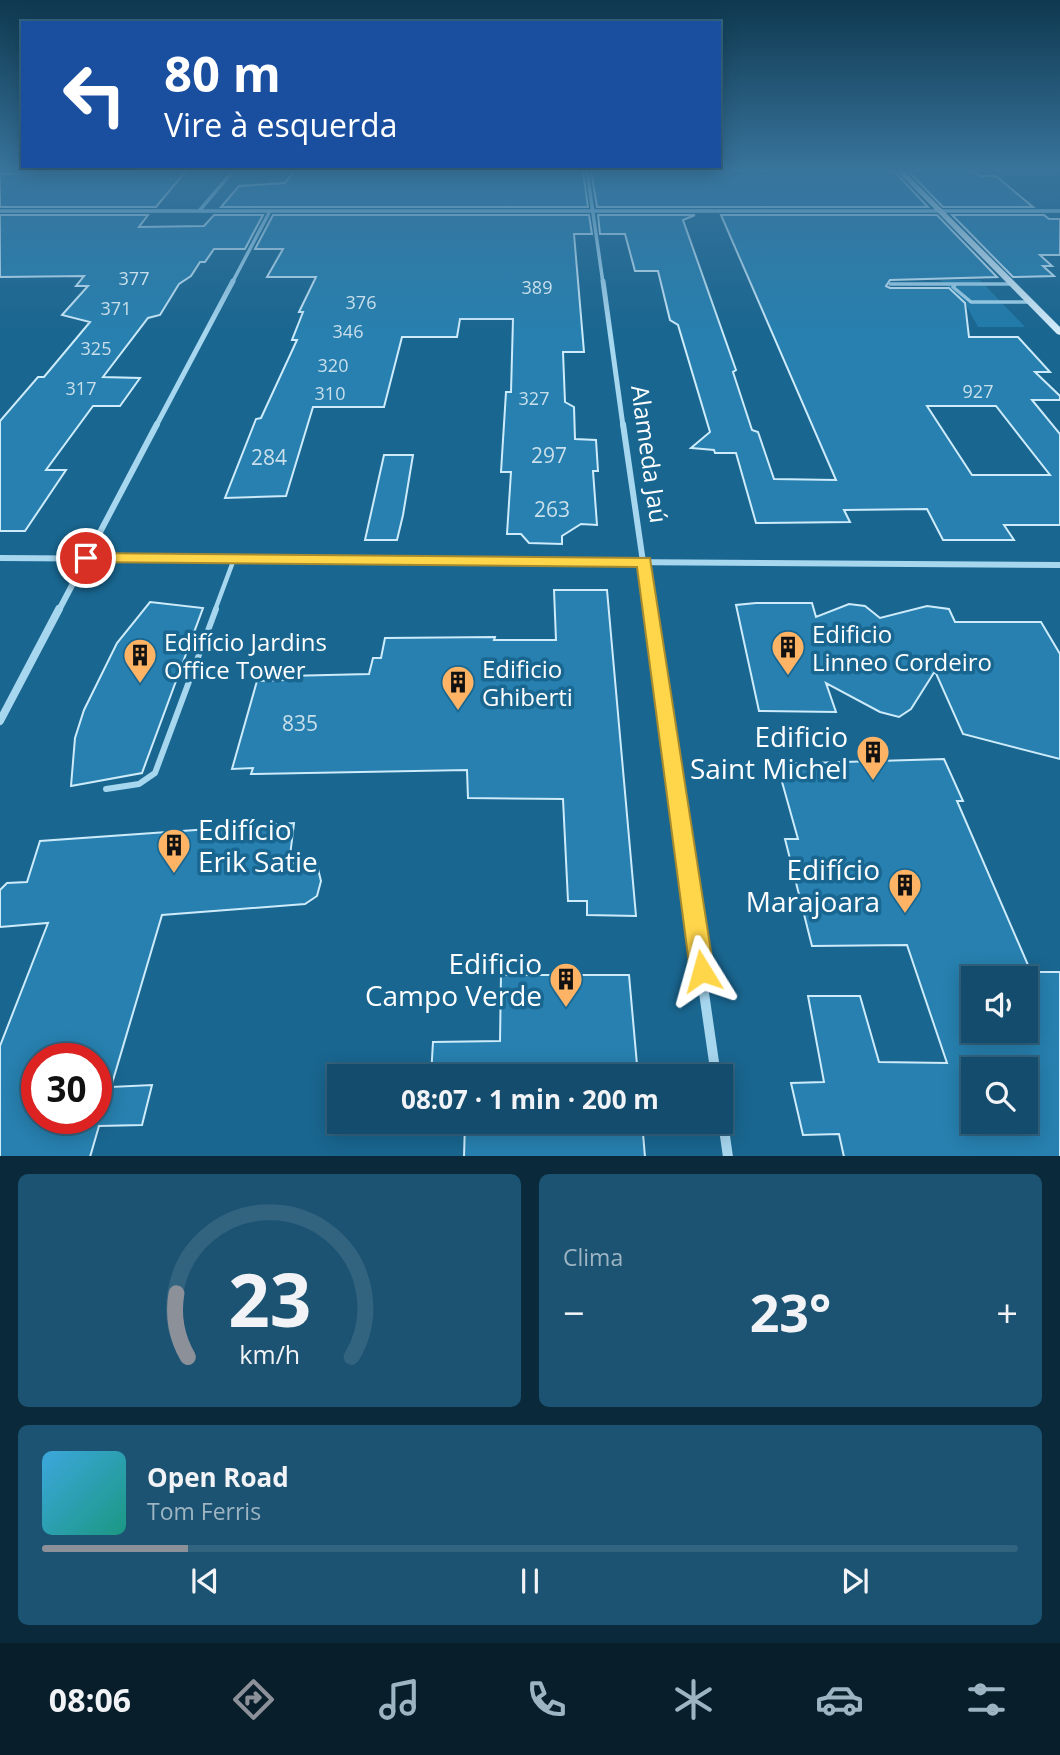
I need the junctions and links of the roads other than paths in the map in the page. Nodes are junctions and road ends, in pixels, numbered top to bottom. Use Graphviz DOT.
graph roads {
  1 [pos="263,225"];
  2 [pos="595,225"];
  3 [pos="953,225"];
  4 [pos="890,284"];
  5 [pos="956,284"];
  6 [pos="1012,284"];
  7 [pos="1030,302"];
  8 [pos="1060,332"];
  9 [pos="0,558"];
  10 [pos="86,558"];
  11 [pos="233,559"];
  12 [pos="644,562"];
  13 [pos="1060,565"];
  14 [pos="0,721"];
  15 [pos="106,789"];
  16 [pos="714,1064"];
  17 [pos="725,1134"];
  18 [pos="728,1156"];
  1 -- 10 [label="street"];
  2 -- 12 [label="street, Alameda Jaú"];
  3 -- 6 [label="street"];
  4 -- 5 [label="lane"];
  5 -- 6 [label="lane"];
  5 -- 7 [label="lane"];
  6 -- 7 [label="street"];
  7 -- 8 [label="street"];
  9 -- 10 [label="street"];
  10 -- 11 [label="street"];
  10 -- 14 [label="street"];
  11 -- 12 [label="street"];
  11 -- 15 [label="lane"];
  12 -- 13 [label="street"];
  12 -- 16 [label="street, Alameda Jaú"];
  17 -- 18 [label="street"];
}
